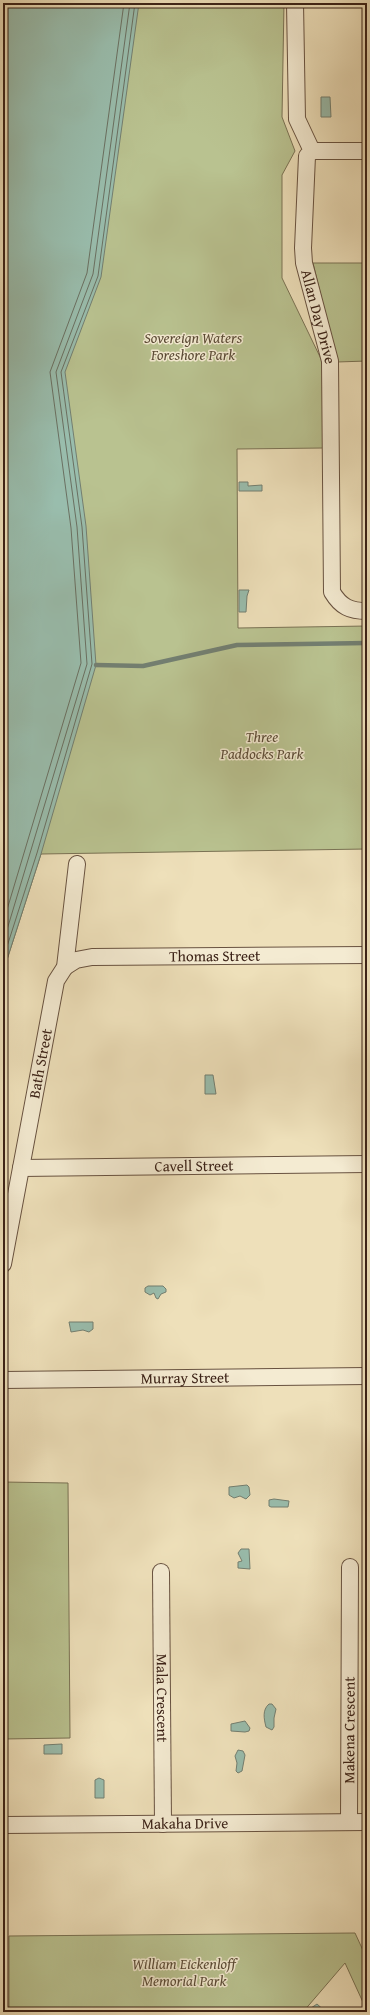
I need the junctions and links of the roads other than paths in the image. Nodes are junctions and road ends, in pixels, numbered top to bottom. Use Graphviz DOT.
graph roads {
  1 [pos="295,3"];
  2 [pos="312,151"];
  3 [pos="367,151"];
  4 [pos="367,611"];
  5 [pos="77,864"];
  6 [pos="367,955"];
  7 [pos="65,967"];
  8 [pos="367,1164"];
  9 [pos="21,1168"];
  10 [pos="3,1264"];
  11 [pos="367,1376"];
  12 [pos="3,1380"];
  13 [pos="350,1567"];
  14 [pos="160,1572"];
  15 [pos="349,1822"];
  16 [pos="367,1822"];
  17 [pos="163,1824"];
  18 [pos="3,1825"];
  1 -- 2 [label="street"];
  2 -- 3 [label="street"];
  2 -- 4 [label="street, Allan Day Drive"];
  5 -- 7 [label="street, Bath Street"];
  6 -- 7 [label="street, Thomas Street"];
  7 -- 9 [label="street, Bath Street"];
  8 -- 9 [label="street, Cavell Street"];
  9 -- 10 [label="street, Bath Street"];
  11 -- 12 [label="street, Murray Street"];
  13 -- 15 [label="street, Makena Crescent"];
  14 -- 17 [label="street, Mala Crescent"];
  15 -- 16 [label="street, Makaha Drive"];
  15 -- 17 [label="street, Makaha Drive"];
  17 -- 18 [label="street, Makaha Drive"];
}
